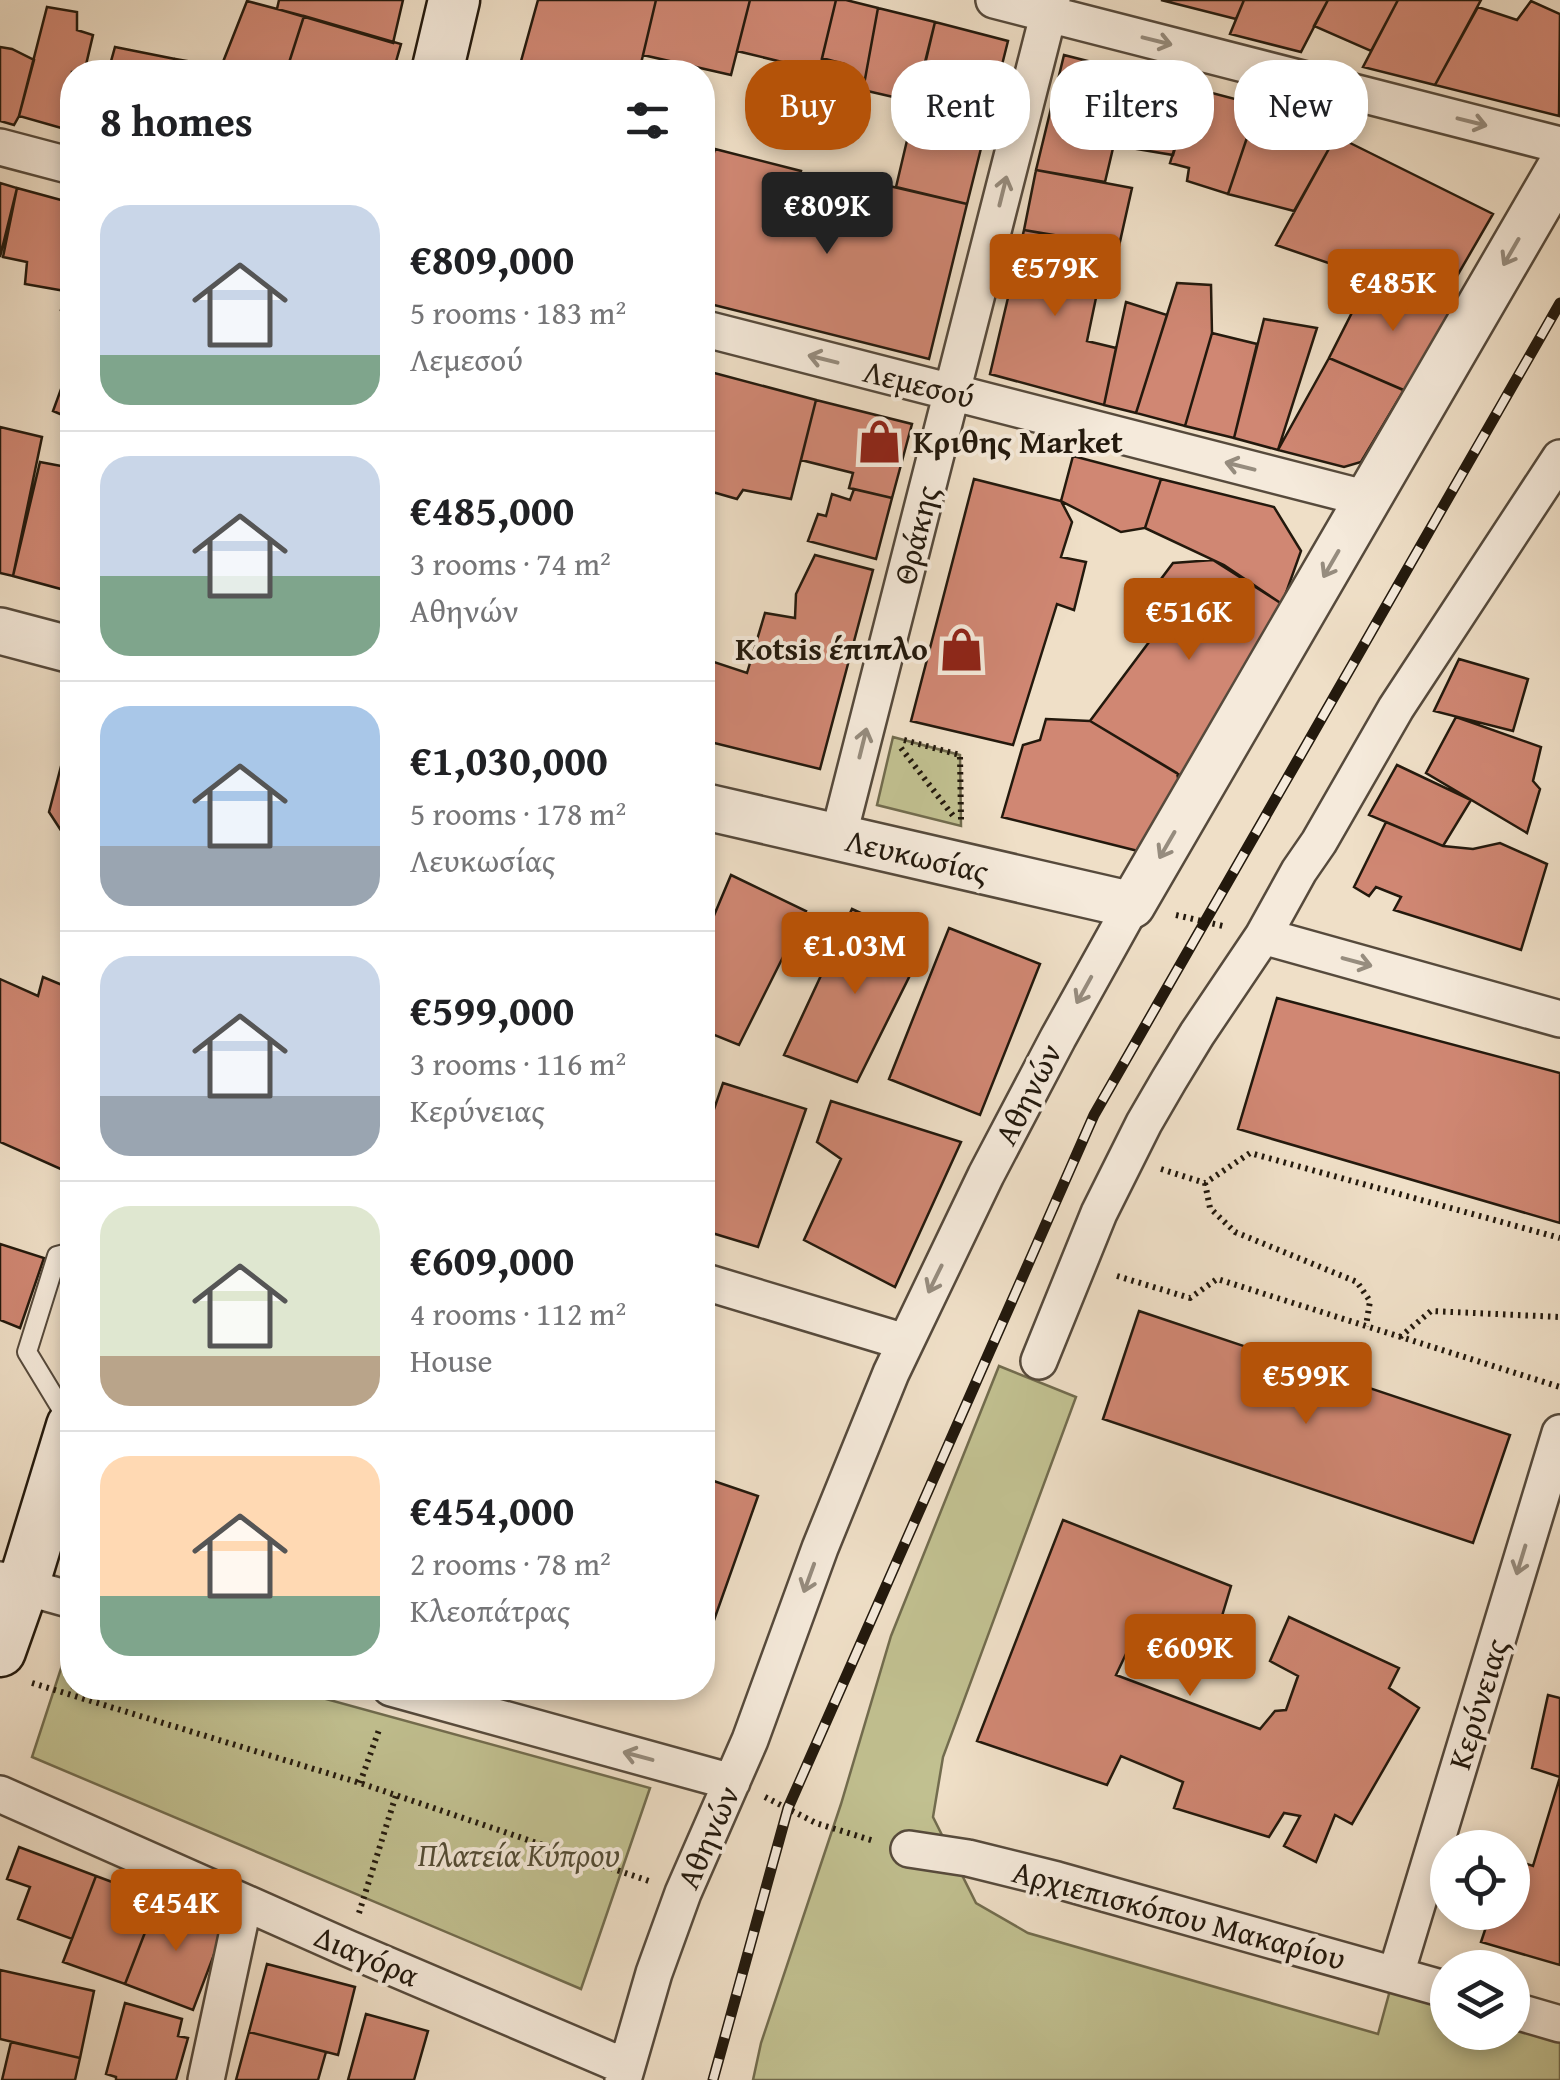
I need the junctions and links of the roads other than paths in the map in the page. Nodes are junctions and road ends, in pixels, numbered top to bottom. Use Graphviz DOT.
graph roads {
  1 [pos="454,0"];
  2 [pos="994,0"];
  3 [pos="1050,7"];
  4 [pos="440,60"];
  5 [pos="1560,145"];
  6 [pos="0,147"];
  7 [pos="60,163"];
  8 [pos="1560,168"];
  9 [pos="715,331"];
  10 [pos="952,392"];
  11 [pos="1560,458"];
  12 [pos="1368,500"];
  13 [pos="0,631"];
  14 [pos="60,647"];
  15 [pos="715,809"];
  16 [pos="838,838"];
  17 [pos="1132,905"];
  18 [pos="1263,936"];
  19 [pos="1560,1019"];
  20 [pos="60,1255"];
  21 [pos="715,1285"];
  22 [pos="905,1342"];
  23 [pos="1039,1361"];
  24 [pos="60,1407"];
  25 [pos="1560,1433"];
  26 [pos="60,1458"];
  27 [pos="12,1583"];
  28 [pos="60,1597"];
  29 [pos="10,1664"];
  30 [pos="436,1700"];
  31 [pos="732,1782"];
  32 [pos="0,1794"];
  33 [pos="909,1850"];
  34 [pos="244,1903"];
  35 [pos="1396,1974"];
  36 [pos="1430,1984"];
  37 [pos="1530,2015"];
  38 [pos="1560,2024"];
  39 [pos="624,2074"];
  40 [pos="206,2080"];
  1 -- 4 [label="main road"];
  2 -- 3 [label="street"];
  3 -- 5 [label="street, one-way"];
  10 -- 3 [label="street, Θράκης, one-way"];
  6 -- 7 [label="street"];
  8 -- 12 [label="street, Αθηνών, one-way"];
  10 -- 9 [label="street, Λεμεσού, one-way"];
  12 -- 10 [label="street, Λεμεσού, one-way"];
  16 -- 10 [label="street, Θράκης, one-way"];
  11 -- 18 [label="street"];
  12 -- 17 [label="street, Αθηνών, one-way"];
  13 -- 14 [label="street"];
  15 -- 16 [label="street, Λευκωσίας"];
  16 -- 17 [label="street, Λευκωσίας"];
  17 -- 22 [label="street, Αθηνών, one-way"];
  18 -- 19 [label="street, one-way"];
  18 -- 23 [label="street"];
  20 -- 24 [label="lane"];
  21 -- 22 [label="street"];
  22 -- 31 [label="street, Αθηνών, one-way"];
  25 -- 35 [label="street, Κερύνειας, one-way"];
  26 -- 27 [label="main road"];
  27 -- 28 [label="street"];
  27 -- 29 [label="main road"];
  31 -- 30 [label="street, one-way"];
  31 -- 39 [label="street, Αθηνών"];
  32 -- 34 [label="street, Διαγόρα"];
  33 -- 35 [label="street, Αρχιεπισκόπου Μακαρίου"];
  34 -- 39 [label="street, Διαγόρα"];
  34 -- 40 [label="street"];
  35 -- 36 [label="street, Αρχιεπισκόπου Μακαρίου"];
  37 -- 38 [label="street"];
}
